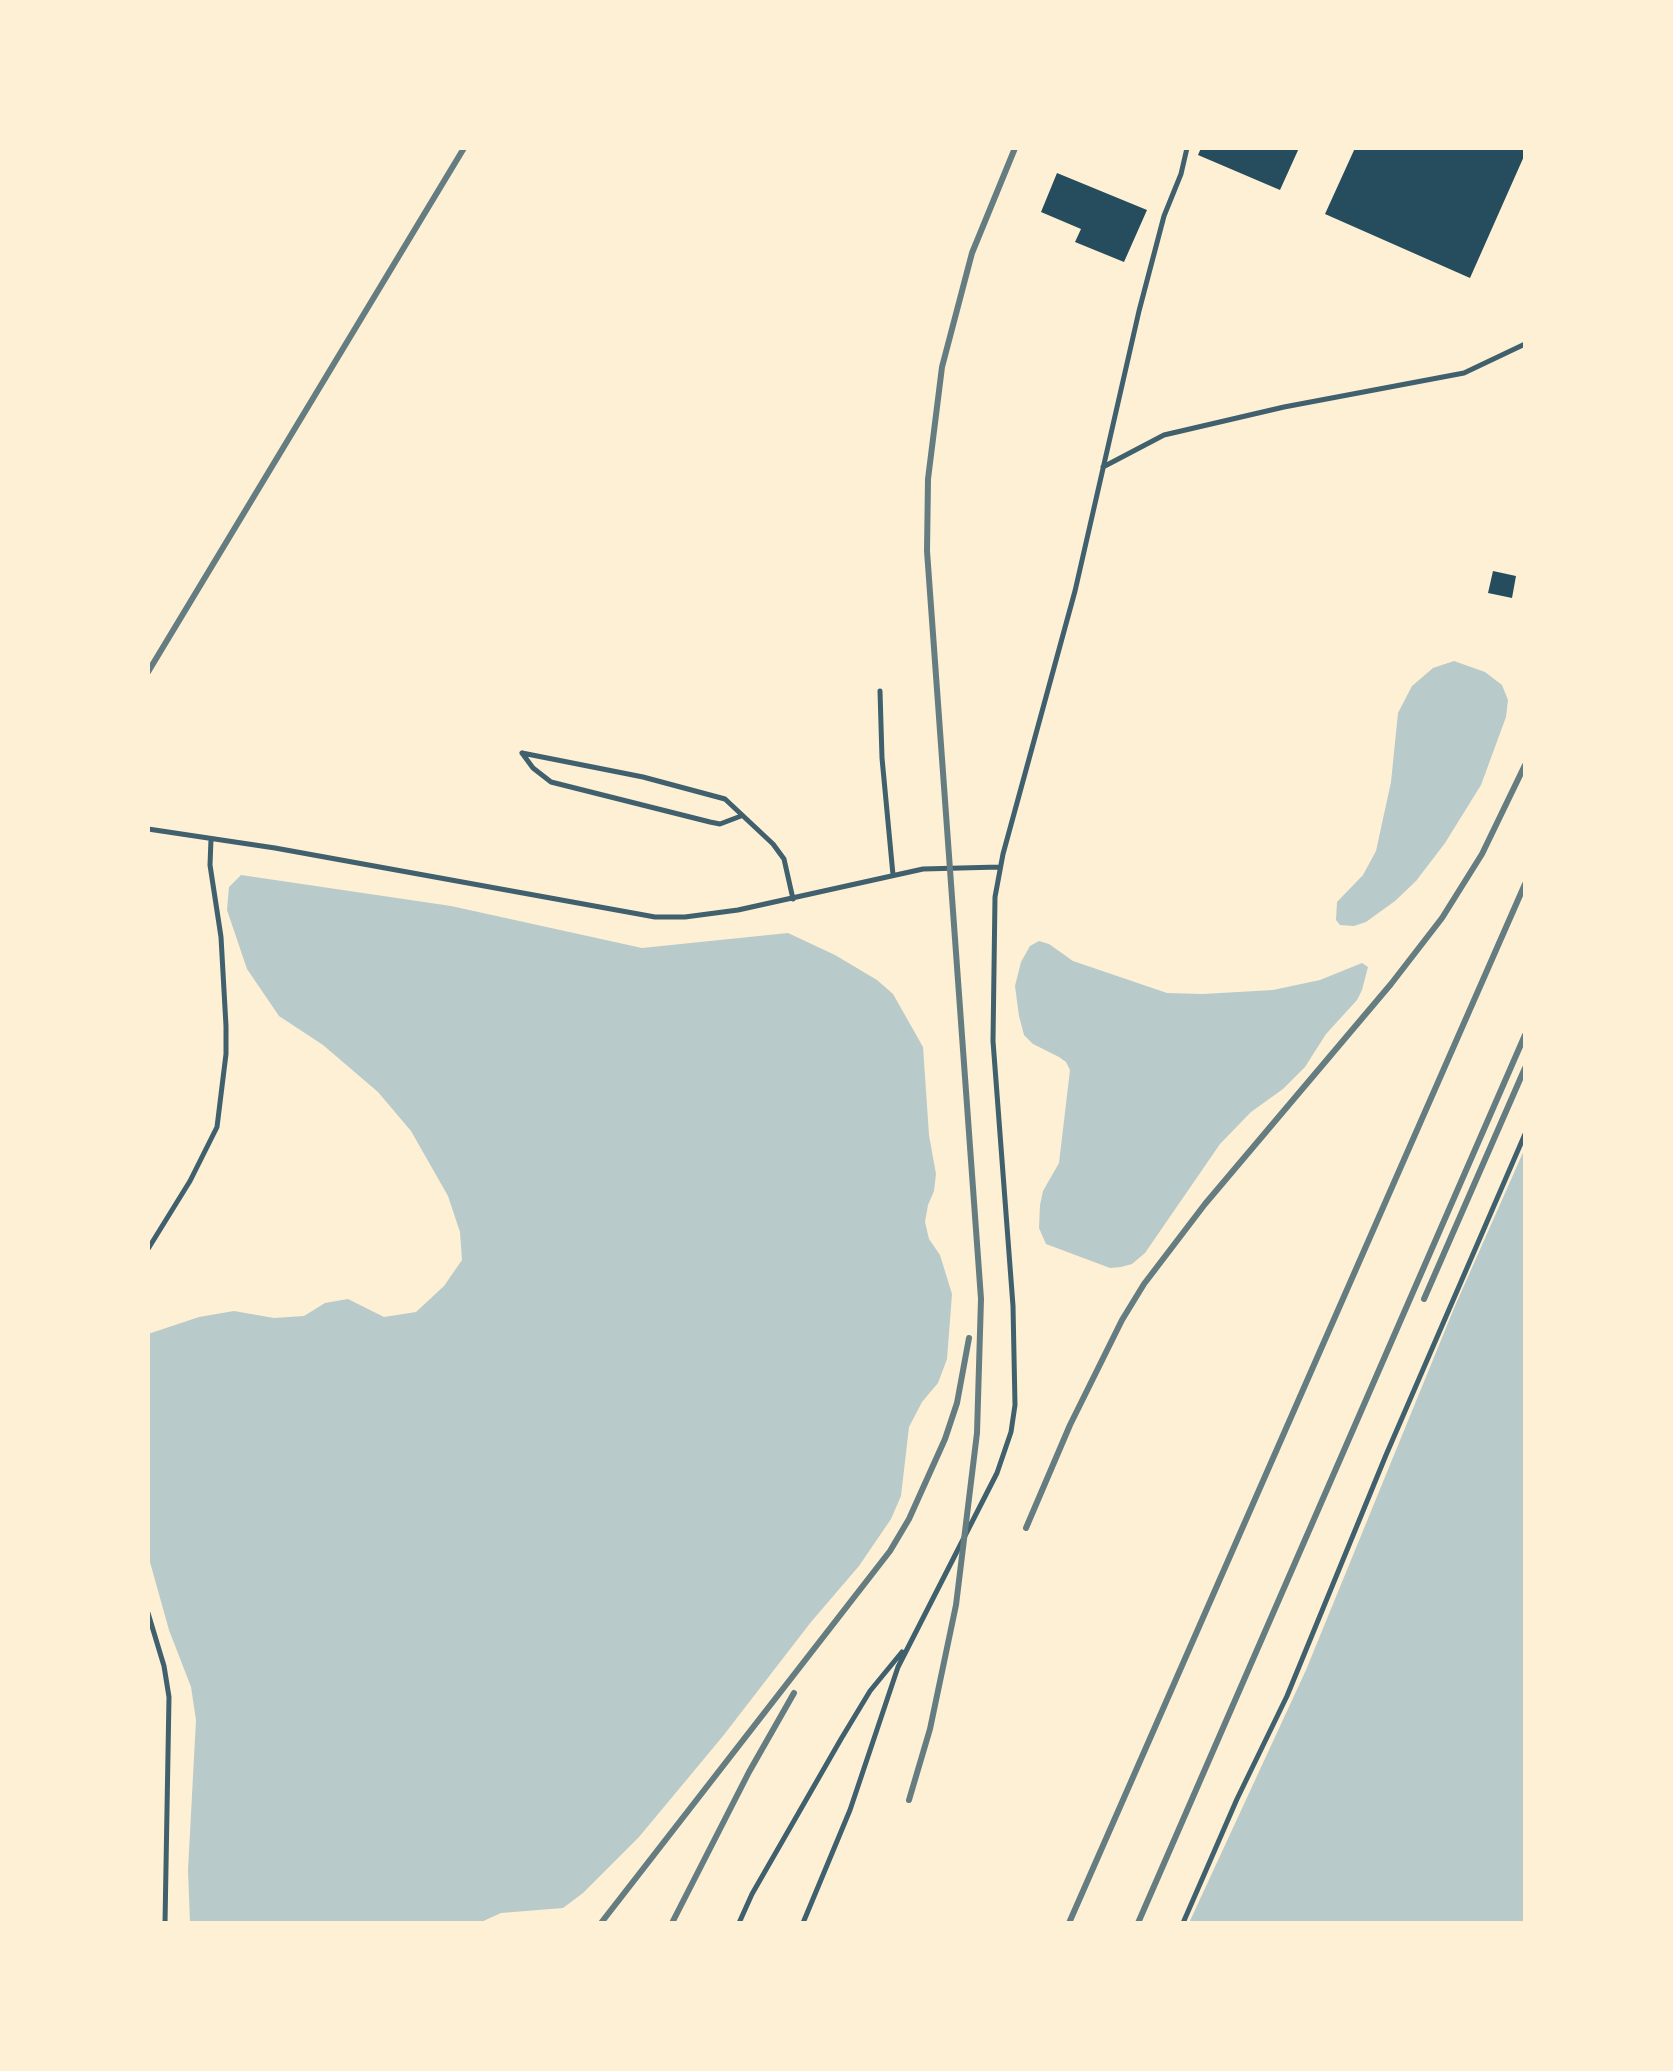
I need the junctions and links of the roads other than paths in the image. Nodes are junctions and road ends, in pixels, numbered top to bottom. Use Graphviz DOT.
graph roads {
  1 [pos="1187,148"];
  2 [pos="1525,344"];
  3 [pos="1102,467"];
  4 [pos="880,691"];
  5 [pos="741,816"];
  6 [pos="148,829"];
  7 [pos="211,839"];
  8 [pos="999,867"];
  9 [pos="893,875"];
  10 [pos="793,899"];
  11 [pos="1525,1134"];
  12 [pos="151,1239"];
  13 [pos="148,1249"];
  14 [pos="148,1613"];
  15 [pos="908,1645"];
  16 [pos="165,1923"];
  17 [pos="739,1923"];
  18 [pos="803,1923"];
  19 [pos="1183,1923"];
  1 -- 3 [label="lane"];
  2 -- 3 [label="lane"];
  3 -- 8 [label="lane"];
  4 -- 9 [label="lane"];
  5 -- 5 [label="lane"];
  5 -- 10 [label="lane"];
  6 -- 7 [label="lane"];
  7 -- 10 [label="lane"];
  7 -- 12 [label="lane"];
  8 -- 9 [label="lane"];
  8 -- 15 [label="lane"];
  9 -- 10 [label="lane"];
  11 -- 19 [label="lane"];
  12 -- 13 [label="lane"];
  14 -- 16 [label="lane"];
  15 -- 17 [label="lane"];
  15 -- 18 [label="lane"];
}
